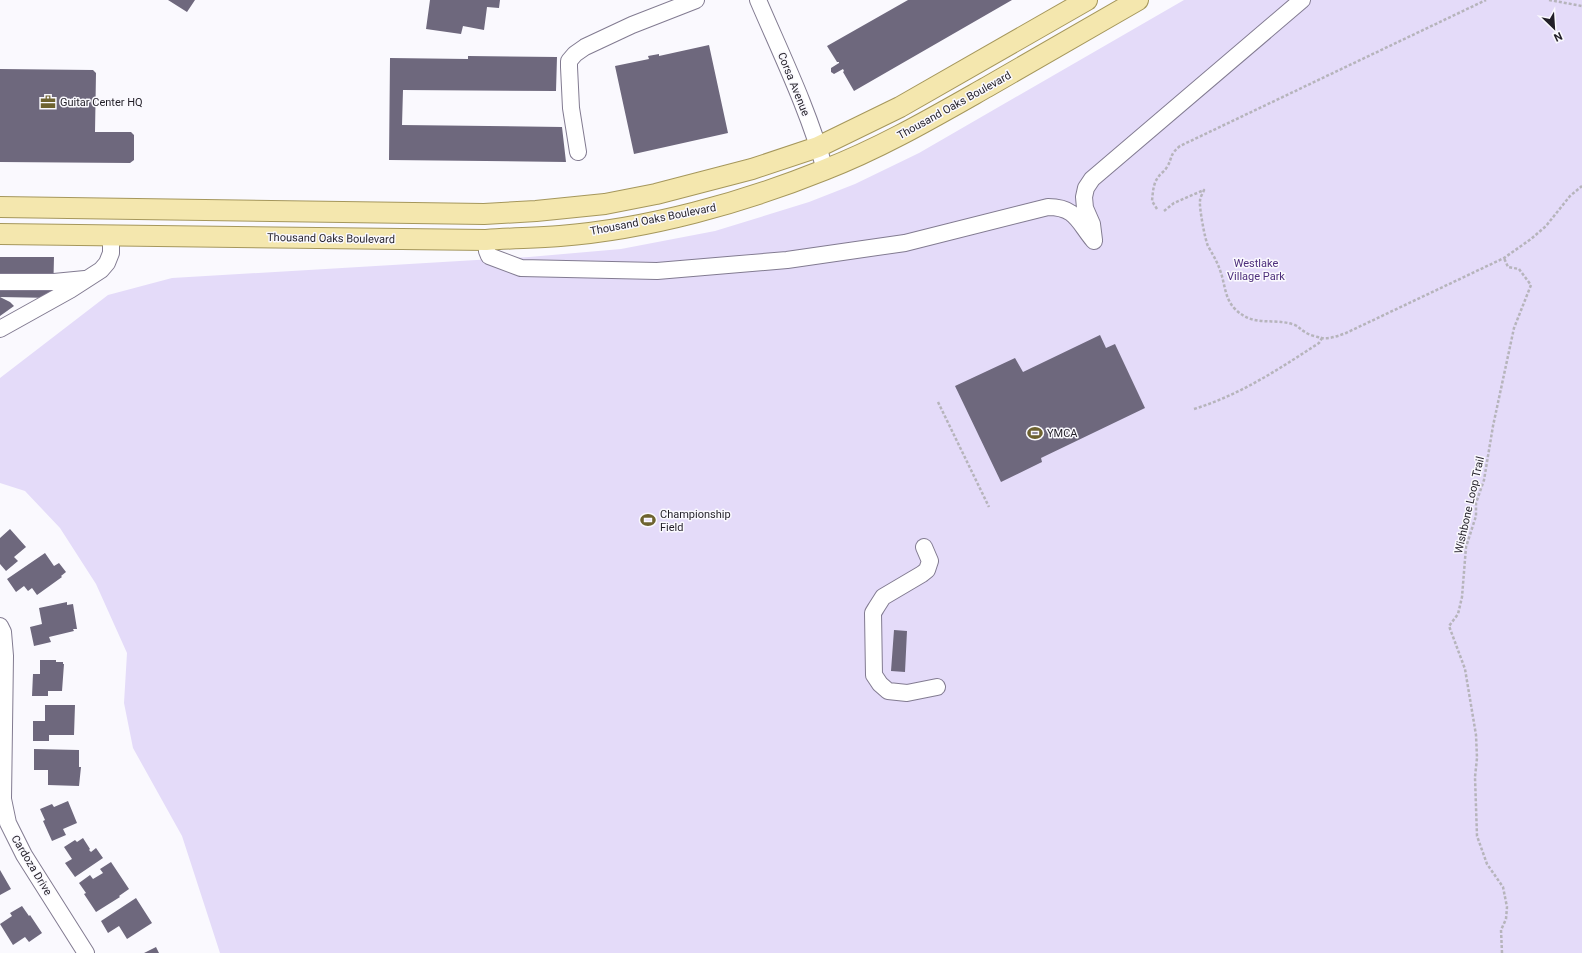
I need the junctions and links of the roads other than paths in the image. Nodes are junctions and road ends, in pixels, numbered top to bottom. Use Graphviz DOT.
graph roads {
  1 [pos="696,0"];
  2 [pos="758,0"];
  3 [pos="1087,0"];
  4 [pos="1138,0"];
  5 [pos="1302,0"];
  6 [pos="818,147"];
  7 [pos="578,152"];
  8 [pos="825,170"];
  9 [pos="0,207"];
  10 [pos="223,209"];
  11 [pos="484,214"];
  12 [pos="0,234"];
  13 [pos="111,236"];
  14 [pos="224,237"];
  15 [pos="486,240"];
  16 [pos="88,278"];
  17 [pos="0,282"];
  18 [pos="0,329"];
  19 [pos="924,547"];
  20 [pos="0,626"];
  21 [pos="937,687"];
  22 [pos="4,824"];
  23 [pos="86,953"];
  1 -- 7 [label="street"];
  2 -- 6 [label="street, Corsa Avenue"];
  3 -- 6 [label="main road"];
  4 -- 8 [label="main road, Thousand Oaks Boulevard"];
  5 -- 15 [label="street"];
  6 -- 8 [label="street, Corsa Avenue"];
  6 -- 11 [label="main road"];
  8 -- 15 [label="main road, Thousand Oaks Boulevard"];
  9 -- 10 [label="main road"];
  10 -- 11 [label="main road"];
  10 -- 14 [label="main road"];
  11 -- 15 [label="main road"];
  12 -- 13 [label="main road, Thousand Oaks Boulevard"];
  13 -- 14 [label="main road, Thousand Oaks Boulevard"];
  13 -- 16 [label="street"];
  14 -- 15 [label="main road, Thousand Oaks Boulevard"];
  16 -- 17 [label="street"];
  16 -- 18 [label="street"];
  19 -- 21 [label="street"];
  20 -- 22 [label="street, Cardoza Drive"];
  22 -- 23 [label="street, Cardoza Drive"];
}
